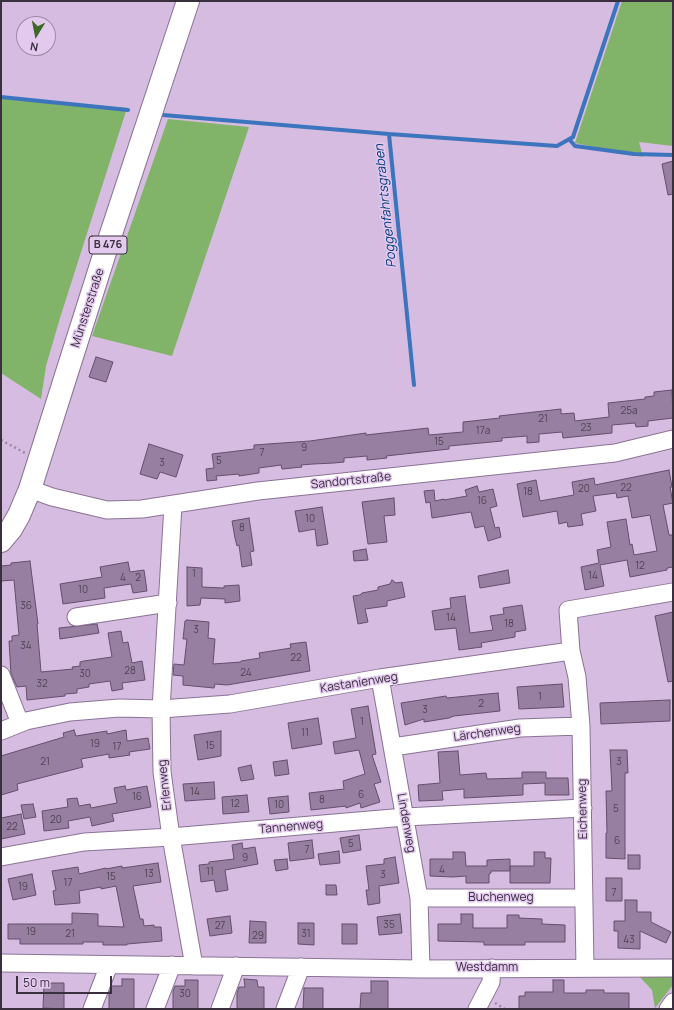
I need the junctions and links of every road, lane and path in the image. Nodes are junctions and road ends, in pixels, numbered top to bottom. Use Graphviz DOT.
graph roads {
  1 [pos="188,1"];
  2 [pos="673,439"];
  3 [pos="1,440"];
  4 [pos="27,455"];
  5 [pos="30,490"];
  6 [pos="173,505"];
  7 [pos="1,541"];
  8 [pos="673,592"];
  9 [pos="168,603"];
  10 [pos="76,618"];
  11 [pos="571,652"];
  12 [pos="1,675"];
  13 [pos="380,678"];
  14 [pos="161,709"];
  15 [pos="20,723"];
  16 [pos="581,726"];
  17 [pos="1,731"];
  18 [pos="393,747"];
  19 [pos="583,808"];
  20 [pos="405,817"];
  21 [pos="171,837"];
  22 [pos="1,857"];
  23 [pos="420,898"];
  24 [pos="583,898"];
  25 [pos="1,963"];
  26 [pos="109,965"];
  27 [pos="172,965"];
  28 [pos="194,966"];
  29 [pos="236,966"];
  30 [pos="301,967"];
  31 [pos="421,968"];
  32 [pos="492,968"];
  33 [pos="585,968"];
  34 [pos="673,968"];
  35 [pos="673,1002"];
  36 [pos="92,1009"];
  37 [pos="155,1009"];
  38 [pos="220,1009"];
  39 [pos="285,1009"];
  40 [pos="477,1009"];
  41 [pos="668,1009"];
  1 -- 5 [label="main road, Münsterstraße / B 476"];
  2 -- 6 [label="street, Sandortstraße"];
  3 -- 4 [label="path"];
  5 -- 6 [label="street, Sandortstraße"];
  5 -- 7 [label="main road, Münsterstraße / B 476"];
  6 -- 9 [label="street, Erlenweg"];
  8 -- 11 [label="street"];
  9 -- 10 [label="street"];
  9 -- 14 [label="street, Erlenweg"];
  11 -- 13 [label="street, Kastanienweg"];
  11 -- 16 [label="street, Eichenweg"];
  12 -- 15 [label="street"];
  13 -- 14 [label="street, Kastanienweg"];
  13 -- 18 [label="street, Lindenweg"];
  14 -- 15 [label="street, Kastanienweg"];
  14 -- 21 [label="street, Erlenweg"];
  15 -- 17 [label="street, Kastanienweg"];
  16 -- 18 [label="street, Lärchenweg"];
  16 -- 19 [label="street, Eichenweg"];
  18 -- 20 [label="street, Lindenweg"];
  19 -- 20 [label="street, Tannenweg"];
  19 -- 24 [label="street, Eichenweg"];
  20 -- 21 [label="street, Tannenweg"];
  20 -- 23 [label="street, Lindenweg"];
  21 -- 22 [label="street, Tannenweg"];
  21 -- 28 [label="street, Erlenweg"];
  23 -- 24 [label="street, Buchenweg"];
  23 -- 31 [label="street, Lindenweg"];
  24 -- 33 [label="street, Eichenweg"];
  25 -- 26 [label="street, Westdamm"];
  26 -- 27 [label="street, Westdamm"];
  26 -- 36 [label="street"];
  27 -- 28 [label="street, Westdamm"];
  27 -- 37 [label="street"];
  28 -- 29 [label="street, Westdamm"];
  29 -- 30 [label="street, Westdamm"];
  29 -- 38 [label="street"];
  30 -- 31 [label="street, Westdamm"];
  30 -- 39 [label="street"];
  31 -- 32 [label="street, Westdamm"];
  32 -- 33 [label="street, Westdamm"];
  32 -- 40 [label="street"];
  33 -- 34 [label="street, Westdamm"];
  35 -- 41 [label="street"];
}
